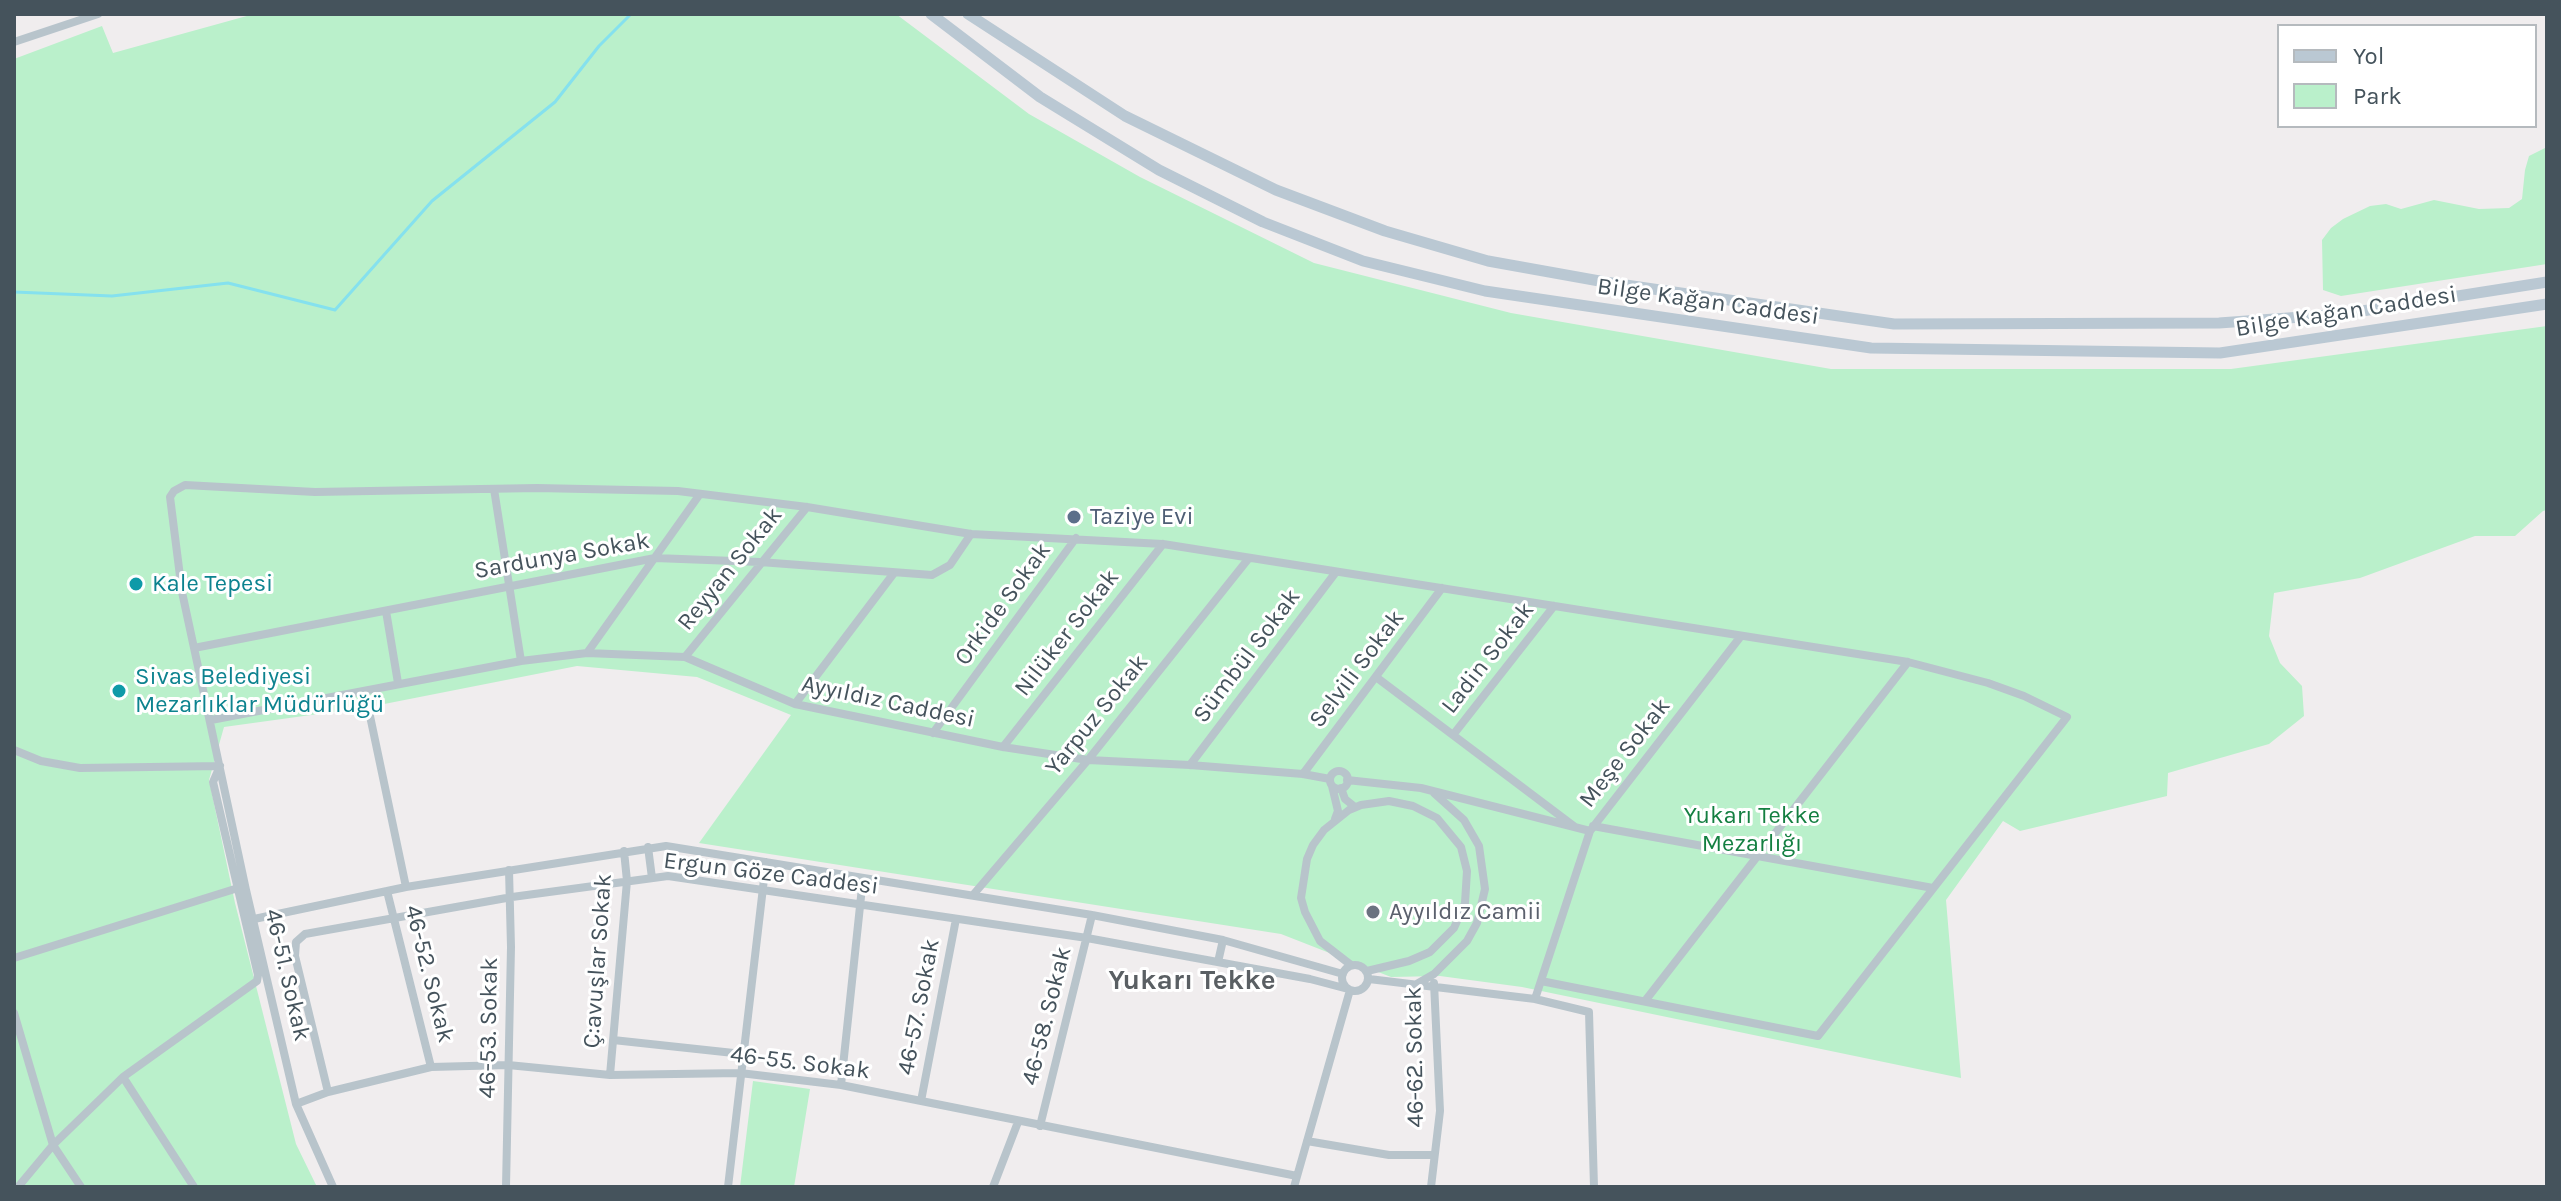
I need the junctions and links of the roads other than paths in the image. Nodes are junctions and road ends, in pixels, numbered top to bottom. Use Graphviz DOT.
graph roads {
  1 [pos="98,14"];
  2 [pos="931,14"];
  3 [pos="968,14"];
  4 [pos="14,42"];
  5 [pos="2547,282"];
  6 [pos="2547,304"];
  7 [pos="494,489"];
  8 [pos="700,494"];
  9 [pos="807,507"];
  10 [pos="971,534"];
  11 [pos="1076,538"];
  12 [pos="1163,544"];
  13 [pos="655,558"];
  14 [pos="1249,558"];
  15 [pos="760,562"];
  16 [pos="1336,572"];
  17 [pos="894,573"];
  18 [pos="509,585"];
  19 [pos="1442,588"];
  20 [pos="1554,606"];
  21 [pos="386,611"];
  22 [pos="1741,636"];
  23 [pos="194,648"];
  24 [pos="587,653"];
  25 [pos="685,657"];
  26 [pos="521,661"];
  27 [pos="1908,662"];
  28 [pos="1376,677"];
  29 [pos="398,683"];
  30 [pos="795,704"];
  31 [pos="370,716"];
  32 [pos="211,720"];
  33 [pos="933,733"];
  34 [pos="1453,735"];
  35 [pos="1003,747"];
  36 [pos="14,750"];
  37 [pos="1088,760"];
  38 [pos="1190,765"];
  39 [pos="220,766"];
  40 [pos="1303,774"];
  41 [pos="1347,780"];
  42 [pos="1334,784"];
  43 [pos="1430,790"];
  44 [pos="1355,807"];
  45 [pos="1335,820"];
  46 [pos="1575,827"];
  47 [pos="1592,828"];
  48 [pos="648,847"];
  49 [pos="624,851"];
  50 [pos="1757,856"];
  51 [pos="766,862"];
  52 [pos="509,870"];
  53 [pos="652,878"];
  54 [pos="863,878"];
  55 [pos="627,881"];
  56 [pos="406,887"];
  57 [pos="238,888"];
  58 [pos="1933,888"];
  59 [pos="387,891"];
  60 [pos="761,891"];
  61 [pos="973,895"];
  62 [pos="512,897"];
  63 [pos="862,906"];
  64 [pos="1092,915"];
  65 [pos="394,917"];
  66 [pos="254,919"];
  67 [pos="956,919"];
  68 [pos="1087,938"];
  69 [pos="1223,940"];
  70 [pos="1246,946"];
  71 [pos="14,958"];
  72 [pos="1218,962"];
  73 [pos="1351,965"];
  74 [pos="1242,967"];
  75 [pos="1343,974"];
  76 [pos="1434,974"];
  77 [pos="1368,975"];
  78 [pos="1541,981"];
  79 [pos="1413,986"];
  80 [pos="1434,987"];
  81 [pos="1349,990"];
  82 [pos="1535,999"];
  83 [pos="1645,1001"];
  84 [pos="14,1013"];
  85 [pos="613,1040"];
  86 [pos="743,1054"];
  87 [pos="508,1065"];
  88 [pos="431,1067"];
  89 [pos="740,1073"];
  90 [pos="610,1075"];
  91 [pos="123,1077"];
  92 [pos="841,1085"];
  93 [pos="328,1092"];
  94 [pos="921,1101"];
  95 [pos="296,1104"];
  96 [pos="1018,1122"];
  97 [pos="1040,1126"];
  98 [pos="1307,1141"];
  99 [pos="53,1145"];
  100 [pos="1434,1155"];
  101 [pos="1297,1176"];
  102 [pos="18,1187"];
  103 [pos="81,1187"];
  104 [pos="194,1187"];
  105 [pos="333,1187"];
  106 [pos="506,1187"];
  107 [pos="728,1187"];
  108 [pos="993,1187"];
  109 [pos="1294,1187"];
  110 [pos="1431,1187"];
  111 [pos="1594,1187"];
  1 -- 4 [label="street"];
  2 -- 6 [label="main road, Bilge Kağan Caddesi"];
  3 -- 5 [label="main road, Bilge Kağan Caddesi"];
  7 -- 8 [label="street"];
  7 -- 18 [label="street"];
  7 -- 23 [label="street, 46-51. Sokak"];
  8 -- 9 [label="street"];
  8 -- 13 [label="street"];
  9 -- 10 [label="street"];
  9 -- 15 [label="street, Reyyan Sokak"];
  10 -- 11 [label="street"];
  10 -- 17 [label="street, Sardunya Sokak"];
  11 -- 12 [label="street"];
  11 -- 33 [label="street, Orkide Sokak"];
  12 -- 14 [label="street"];
  12 -- 35 [label="street, Nilüker Sokak"];
  13 -- 15 [label="street, Sardunya Sokak"];
  13 -- 18 [label="street, Sardunya Sokak"];
  13 -- 24 [label="street"];
  14 -- 16 [label="street"];
  14 -- 37 [label="street, Yarpuz Sokak"];
  15 -- 17 [label="street, Sardunya Sokak"];
  15 -- 25 [label="street, Reyyan Sokak"];
  16 -- 19 [label="street"];
  16 -- 38 [label="street, Sümbül Sokak"];
  17 -- 30 [label="street"];
  18 -- 21 [label="street, Sardunya Sokak"];
  18 -- 26 [label="street"];
  19 -- 20 [label="street"];
  19 -- 28 [label="street, Selvili Sokak"];
  20 -- 22 [label="street"];
  20 -- 34 [label="street, Ladin Sokak"];
  21 -- 23 [label="street, Sardunya Sokak"];
  21 -- 29 [label="street"];
  22 -- 27 [label="street"];
  22 -- 47 [label="street, Meşe Sokak"];
  23 -- 32 [label="street, 46-51. Sokak"];
  24 -- 25 [label="street, Ayyıldız Caddesi"];
  24 -- 26 [label="street, Ayyıldız Caddesi"];
  25 -- 30 [label="street, Ayyıldız Caddesi"];
  26 -- 29 [label="street, Ayyıldız Caddesi"];
  27 -- 50 [label="street"];
  27 -- 58 [label="street"];
  28 -- 34 [label="street"];
  28 -- 40 [label="street, Selvili Sokak"];
  29 -- 32 [label="street, Ayyıldız Caddesi"];
  30 -- 33 [label="street, Ayyıldız Caddesi"];
  31 -- 56 [label="street"];
  32 -- 39 [label="street, 46-51. Sokak"];
  33 -- 35 [label="street, Ayyıldız Caddesi"];
  34 -- 46 [label="street"];
  35 -- 37 [label="street, Ayyıldız Caddesi"];
  36 -- 39 [label="street"];
  37 -- 38 [label="street, Ayyıldız Caddesi"];
  37 -- 61 [label="street, Yarpuz Sokak"];
  38 -- 40 [label="street, Ayyıldız Caddesi"];
  39 -- 57 [label="street, 46-51. Sokak"];
  39 -- 66 [label="street, 46-51. Sokak"];
  40 -- 42 [label="street, Ayyıldız Caddesi"];
  41 -- 42 [label="street"];
  41 -- 42 [label="street, Ayyıldız Caddesi"];
  41 -- 43 [label="street, Ayyıldız Caddesi"];
  42 -- 44 [label="street"];
  42 -- 45 [label="street"];
  43 -- 46 [label="street, Ayyıldız Caddesi"];
  43 -- 76 [label="street"];
  44 -- 45 [label="street"];
  44 -- 77 [label="street"];
  45 -- 73 [label="street"];
  46 -- 47 [label="street, Ayyıldız Caddesi"];
  47 -- 50 [label="street, Ayyıldız Caddesi"];
  47 -- 78 [label="street, Meşe Sokak"];
  48 -- 49 [label="street, Ergun Göze Caddesi"];
  48 -- 51 [label="street, Ergun Göze Caddesi"];
  48 -- 53 [label="street"];
  49 -- 52 [label="street, Ergun Göze Caddesi"];
  49 -- 55 [label="street, Ç:avuşlar Sokak"];
  50 -- 58 [label="street, Ayyıldız Caddesi"];
  50 -- 83 [label="street"];
  51 -- 54 [label="street, Ergun Göze Caddesi"];
  51 -- 60 [label="street"];
  52 -- 56 [label="street, Ergun Göze Caddesi"];
  52 -- 62 [label="street, 46-53. Sokak"];
  53 -- 55 [label="street, Ergun Göze Caddesi"];
  53 -- 60 [label="street, Ergun Göze Caddesi"];
  54 -- 61 [label="street, Ergun Göze Caddesi"];
  54 -- 63 [label="street"];
  55 -- 62 [label="street, Ergun Göze Caddesi"];
  55 -- 85 [label="street, Ç:avuşlar Sokak"];
  56 -- 59 [label="street, Ergun Göze Caddesi"];
  57 -- 71 [label="street"];
  57 -- 91 [label="street, 46-51. Sokak"];
  58 -- 83 [label="street"];
  59 -- 65 [label="street, 46-52. Sokak"];
  59 -- 66 [label="street, Ergun Göze Caddesi"];
  60 -- 63 [label="street, Ergun Göze Caddesi"];
  60 -- 86 [label="street"];
  61 -- 64 [label="street, Ergun Göze Caddesi"];
  62 -- 65 [label="street, Ergun Göze Caddesi"];
  62 -- 87 [label="street, 46-53. Sokak"];
  63 -- 67 [label="street, Ergun Göze Caddesi"];
  63 -- 92 [label="street"];
  64 -- 68 [label="street, 46-58. Sokak"];
  64 -- 69 [label="street, Ergun Göze Caddesi"];
  65 -- 88 [label="street, 46-52. Sokak"];
  65 -- 93 [label="street, Ergun Göze Caddesi"];
  66 -- 95 [label="street, 46-51. Sokak"];
  67 -- 68 [label="street, Ergun Göze Caddesi"];
  67 -- 94 [label="street, 46-57. Sokak"];
  68 -- 72 [label="street, Ergun Göze Caddesi"];
  68 -- 97 [label="street, 46-58. Sokak"];
  69 -- 70 [label="street, Ergun Göze Caddesi"];
  69 -- 72 [label="street"];
  70 -- 74 [label="street"];
  70 -- 75 [label="street, Ergun Göze Caddesi"];
  72 -- 74 [label="street, Ergun Göze Caddesi"];
  73 -- 75 [label="street"];
  73 -- 77 [label="street"];
  74 -- 81 [label="street, Ergun Göze Caddesi"];
  75 -- 81 [label="street"];
  76 -- 79 [label="street"];
  76 -- 80 [label="street, 46-62. Sokak"];
  77 -- 79 [label="street"];
  77 -- 81 [label="street"];
  78 -- 82 [label="street, Meşe Sokak"];
  78 -- 83 [label="street"];
  79 -- 80 [label="street"];
  80 -- 82 [label="street"];
  80 -- 100 [label="street, 46-62. Sokak"];
  81 -- 98 [label="street"];
  82 -- 111 [label="street"];
  84 -- 99 [label="street"];
  85 -- 86 [label="street"];
  85 -- 90 [label="street, Ç:avuşlar Sokak"];
  86 -- 89 [label="street"];
  87 -- 88 [label="street, 46-55. Sokak"];
  87 -- 90 [label="street, 46-55. Sokak"];
  87 -- 106 [label="street, 46-53. Sokak"];
  88 -- 93 [label="street, 46-55. Sokak"];
  89 -- 90 [label="street, 46-55. Sokak"];
  89 -- 92 [label="street, 46-55. Sokak"];
  89 -- 107 [label="street"];
  91 -- 99 [label="street"];
  91 -- 104 [label="street"];
  92 -- 94 [label="street, 46-55. Sokak"];
  93 -- 95 [label="street, 46-55. Sokak"];
  94 -- 96 [label="street, 46-55. Sokak"];
  95 -- 105 [label="street, 46-51. Sokak"];
  96 -- 97 [label="street, 46-55. Sokak"];
  96 -- 108 [label="street"];
  97 -- 101 [label="street, 46-55. Sokak"];
  98 -- 100 [label="street"];
  98 -- 101 [label="street"];
  99 -- 102 [label="street"];
  99 -- 103 [label="street"];
  100 -- 110 [label="street, 46-62. Sokak"];
  101 -- 109 [label="street"];
}
